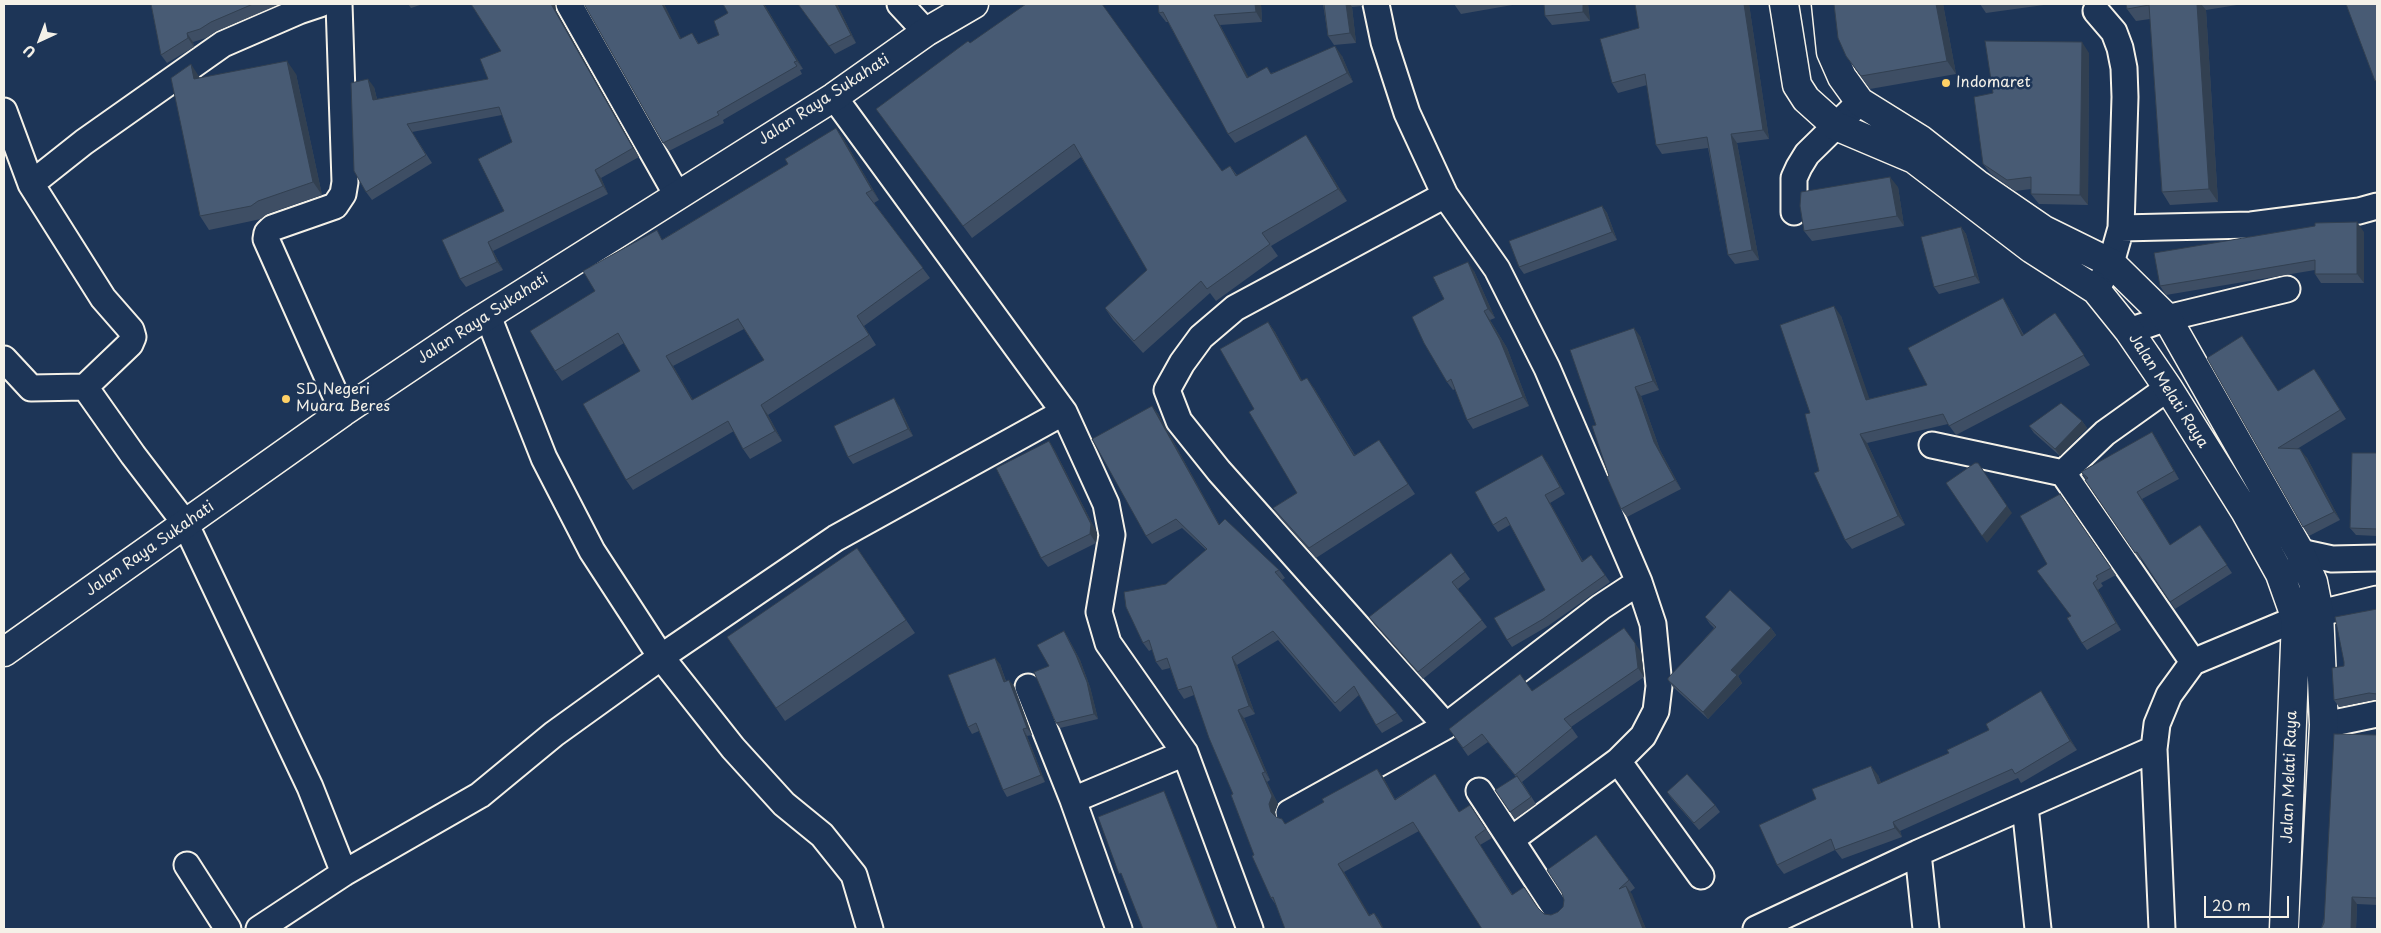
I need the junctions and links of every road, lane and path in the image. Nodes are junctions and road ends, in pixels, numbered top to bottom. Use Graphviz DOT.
graph roads {
  1 [pos="320,4"];
  2 [pos="339,4"];
  3 [pos="569,4"];
  4 [pos="900,4"];
  5 [pos="974,4"];
  6 [pos="1376,4"];
  7 [pos="1784,4"];
  8 [pos="1826,4"];
  9 [pos="2096,12"];
  10 [pos="926,32"];
  11 [pos="834,97"];
  12 [pos="1860,102"];
  13 [pos="4,111"];
  14 [pos="1836,126"];
  15 [pos="31,184"];
  16 [pos="677,195"];
  17 [pos="1446,195"];
  18 [pos="2377,206"];
  19 [pos="1794,212"];
  20 [pos="2121,228"];
  21 [pos="2111,262"];
  22 [pos="2287,289"];
  23 [pos="2096,290"];
  24 [pos="488,316"];
  25 [pos="2167,318"];
  26 [pos="2129,331"];
  27 [pos="4,359"];
  28 [pos="85,387"];
  29 [pos="2168,388"];
  30 [pos="344,412"];
  31 [pos="1064,412"];
  32 [pos="1932,445"];
  33 [pos="2063,473"];
  34 [pos="185,523"];
  35 [pos="2300,552"];
  36 [pos="2377,558"];
  37 [pos="1638,582"];
  38 [pos="2377,599"];
  39 [pos="2308,615"];
  40 [pos="4,652"];
  41 [pos="661,656"];
  42 [pos="2193,662"];
  43 [pos="1028,687"];
  44 [pos="2377,714"];
  45 [pos="2324,725"];
  46 [pos="1446,726"];
  47 [pos="2154,749"];
  48 [pos="1185,753"];
  49 [pos="1618,761"];
  50 [pos="1479,791"];
  51 [pos="1073,800"];
  52 [pos="2025,806"];
  53 [pos="1289,813"];
  54 [pos="1512,839"];
  55 [pos="1918,853"];
  56 [pos="187,865"];
  57 [pos="344,873"];
  58 [pos="1701,876"];
  59 [pos="1556,909"];
  60 [pos="1794,920"];
  61 [pos="228,929"];
  62 [pos="259,929"];
  63 [pos="870,929"];
  64 [pos="1119,929"];
  65 [pos="1250,929"];
  66 [pos="1756,929"];
  67 [pos="1926,929"];
  68 [pos="2038,929"];
  69 [pos="2162,929"];
  70 [pos="2284,929"];
  71 [pos="2313,929"];
  1 -- 15 [label="street"];
  2 -- 30 [label="street"];
  3 -- 16 [label="street"];
  4 -- 10 [label="street"];
  5 -- 10 [label="street, Jalan Raya Sukahati"];
  6 -- 17 [label="street"];
  7 -- 14 [label="street, Jalan Melati Raya"];
  8 -- 12 [label="street, Jalan Melati Raya"];
  9 -- 20 [label="street"];
  10 -- 11 [label="street, Jalan Raya Sukahati"];
  11 -- 16 [label="street, Jalan Raya Sukahati"];
  11 -- 31 [label="street"];
  12 -- 14 [label="street"];
  12 -- 21 [label="street, Jalan Melati Raya"];
  13 -- 15 [label="street"];
  14 -- 19 [label="street"];
  14 -- 23 [label="street, Jalan Melati Raya"];
  15 -- 28 [label="street"];
  16 -- 24 [label="street, Jalan Raya Sukahati"];
  17 -- 37 [label="street"];
  17 -- 46 [label="street"];
  18 -- 20 [label="street"];
  20 -- 21 [label="street"];
  21 -- 23 [label="street"];
  21 -- 25 [label="street, Jalan Melati Raya"];
  22 -- 25 [label="street"];
  23 -- 26 [label="street, Jalan Melati Raya"];
  24 -- 30 [label="street, Jalan Raya Sukahati"];
  24 -- 41 [label="street"];
  25 -- 26 [label="street"];
  25 -- 35 [label="street, Jalan Melati Raya"];
  26 -- 29 [label="street, Jalan Melati Raya"];
  27 -- 28 [label="street"];
  28 -- 34 [label="street"];
  29 -- 33 [label="street"];
  29 -- 39 [label="street, Jalan Melati Raya"];
  30 -- 34 [label="street, Jalan Raya Sukahati"];
  31 -- 41 [label="street"];
  31 -- 48 [label="street"];
  32 -- 33 [label="street"];
  33 -- 42 [label="street"];
  34 -- 40 [label="street, Jalan Raya Sukahati"];
  34 -- 57 [label="street"];
  35 -- 36 [label="street"];
  35 -- 39 [label="street, Jalan Melati Raya"];
  37 -- 46 [label="street"];
  37 -- 49 [label="street"];
  38 -- 39 [label="street"];
  39 -- 42 [label="street"];
  39 -- 45 [label="street, Jalan Melati Raya"];
  39 -- 70 [label="street, Jalan Melati Raya"];
  41 -- 57 [label="street"];
  41 -- 63 [label="street"];
  42 -- 47 [label="street"];
  43 -- 51 [label="street"];
  44 -- 45 [label="street"];
  45 -- 71 [label="street, Jalan Melati Raya"];
  46 -- 53 [label="street"];
  47 -- 52 [label="street"];
  47 -- 69 [label="street"];
  48 -- 51 [label="street"];
  48 -- 65 [label="street"];
  49 -- 54 [label="street"];
  49 -- 58 [label="street"];
  50 -- 54 [label="street"];
  51 -- 64 [label="street"];
  52 -- 55 [label="street"];
  52 -- 68 [label="street"];
  54 -- 59 [label="street"];
  55 -- 60 [label="street"];
  55 -- 67 [label="street"];
  56 -- 61 [label="street"];
  57 -- 62 [label="street"];
  60 -- 66 [label="street"];
}
